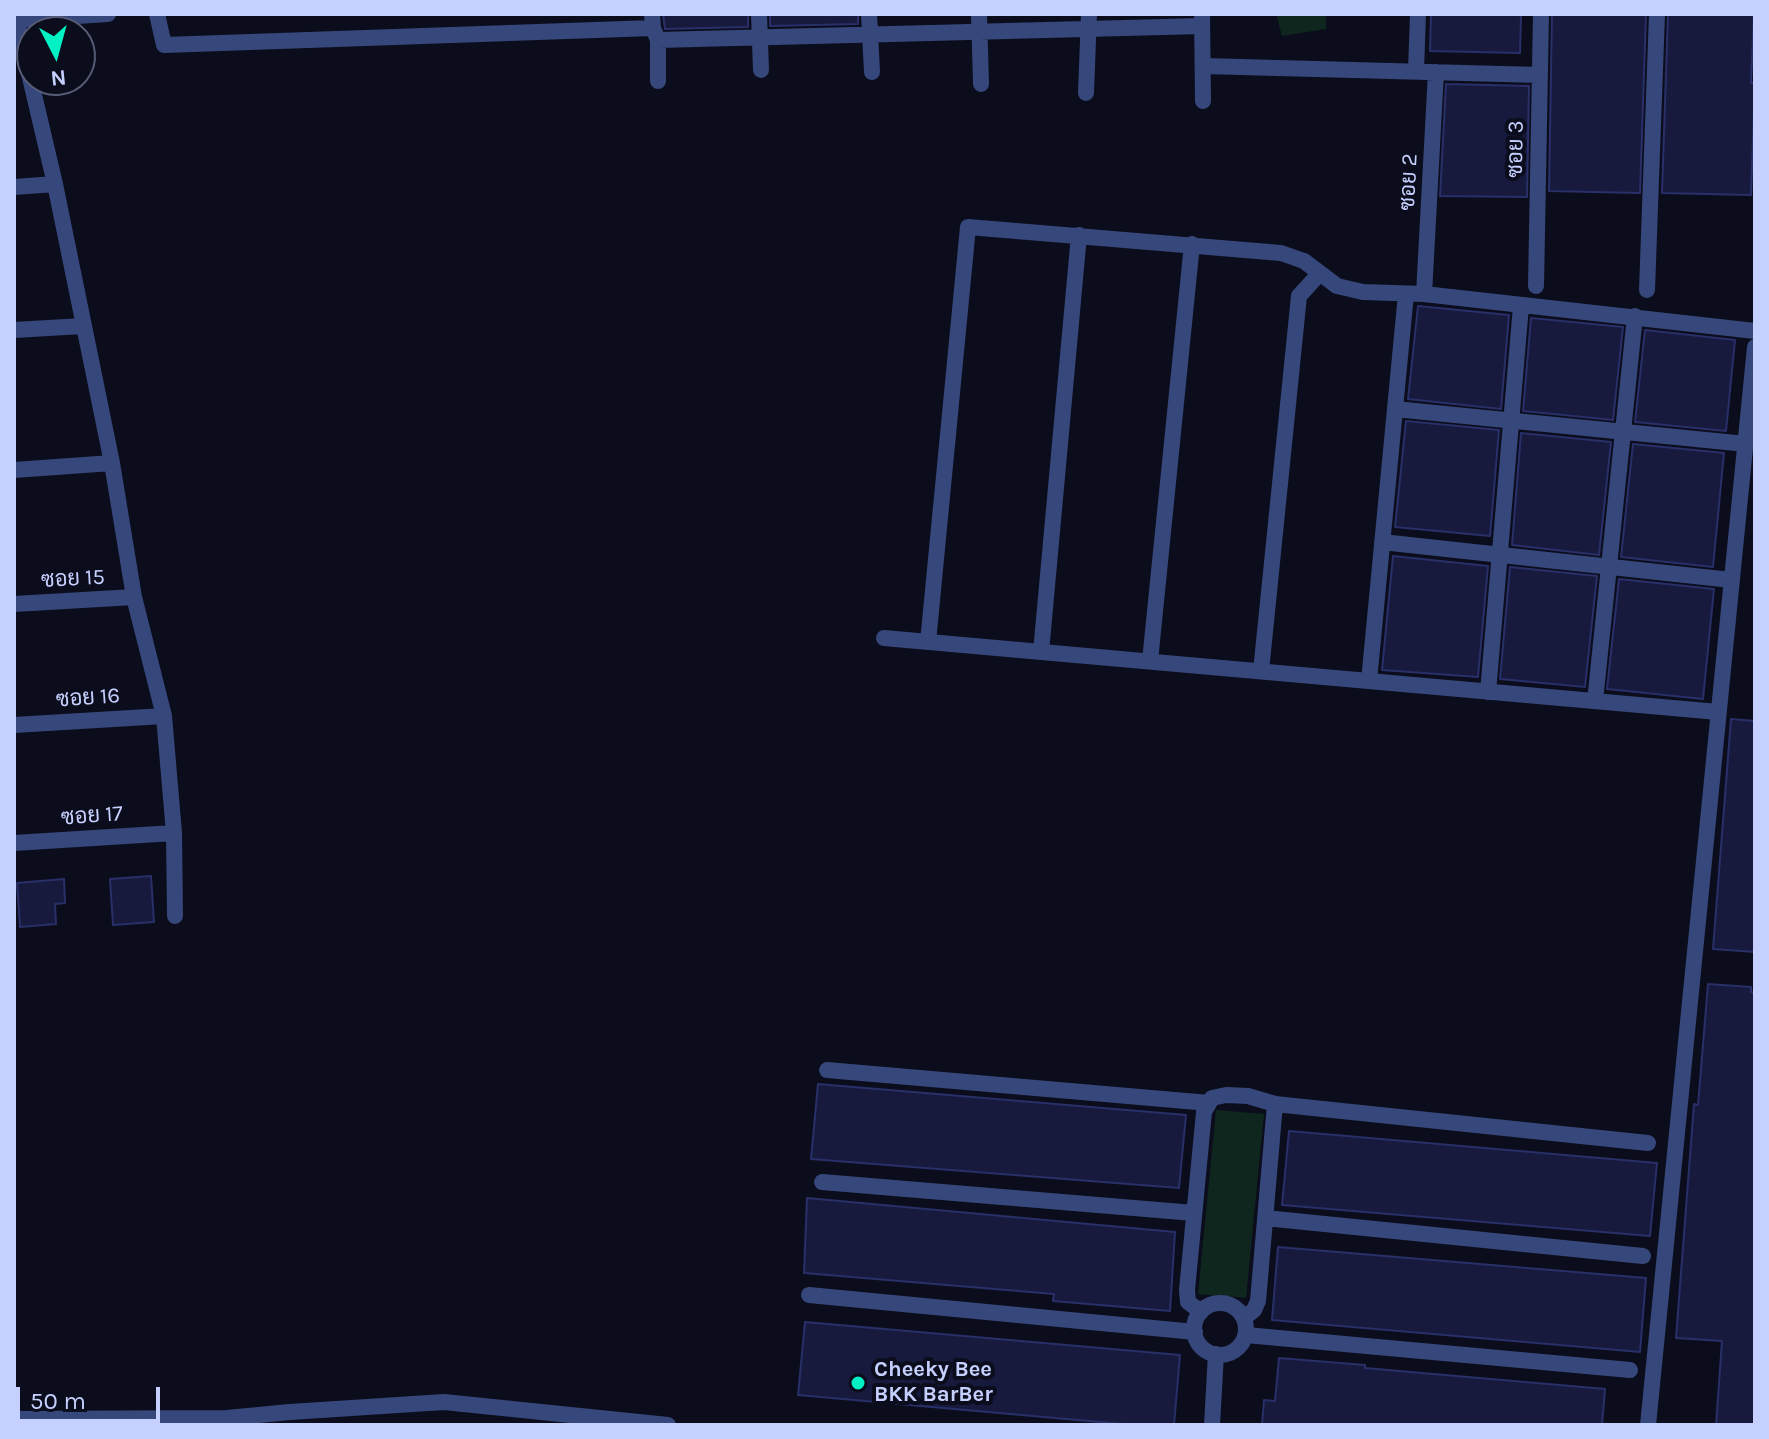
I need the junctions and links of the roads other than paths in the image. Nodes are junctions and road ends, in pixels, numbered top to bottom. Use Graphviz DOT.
graph roads {
  1 [pos="108,14"];
  2 [pos="157,14"];
  3 [pos="759,14"];
  4 [pos="869,14"];
  5 [pos="979,14"];
  6 [pos="1418,14"];
  7 [pos="1541,14"];
  8 [pos="1657,14"];
  9 [pos="15,18"];
  10 [pos="1202,20"];
  11 [pos="1089,21"];
  12 [pos="654,27"];
  13 [pos="980,31"];
  14 [pos="870,34"];
  15 [pos="760,37"];
  16 [pos="1203,66"];
  17 [pos="761,70"];
  18 [pos="1416,71"];
  19 [pos="872,72"];
  20 [pos="1436,72"];
  21 [pos="1540,75"];
  22 [pos="658,81"];
  23 [pos="981,84"];
  24 [pos="1086,93"];
  25 [pos="1203,101"];
  26 [pos="55,184"];
  27 [pos="14,187"];
  28 [pos="1079,235"];
  29 [pos="1192,244"];
  30 [pos="1319,274"];
  31 [pos="1536,286"];
  32 [pos="1647,290"];
  33 [pos="1406,294"];
  34 [pos="1424,294"];
  35 [pos="1521,306"];
  36 [pos="1635,316"];
  37 [pos="83,326"];
  38 [pos="14,330"];
  39 [pos="1755,331"];
  40 [pos="1755,347"];
  41 [pos="1395,409"];
  42 [pos="1511,421"];
  43 [pos="1623,431"];
  44 [pos="1746,444"];
  45 [pos="112,463"];
  46 [pos="14,470"];
  47 [pos="1382,542"];
  48 [pos="1500,555"];
  49 [pos="1609,567"];
  50 [pos="1731,580"];
  51 [pos="134,597"];
  52 [pos="14,604"];
  53 [pos="884,638"];
  54 [pos="928,642"];
  55 [pos="1041,652"];
  56 [pos="1150,661"];
  57 [pos="1261,671"];
  58 [pos="1369,681"];
  59 [pos="1488,692"];
  60 [pos="1595,701"];
  61 [pos="1718,712"];
  62 [pos="164,716"];
  63 [pos="14,725"];
  64 [pos="174,833"];
  65 [pos="14,843"];
  66 [pos="175,916"];
  67 [pos="827,1070"];
  68 [pos="1209,1103"];
  69 [pos="1275,1104"];
  70 [pos="1648,1143"];
  71 [pos="822,1182"];
  72 [pos="1194,1213"];
  73 [pos="1265,1218"];
  74 [pos="1643,1256"];
  75 [pos="809,1295"];
  76 [pos="1201,1312"];
  77 [pos="1245,1326"];
  78 [pos="1195,1332"];
  79 [pos="1216,1354"];
  80 [pos="1630,1370"];
  81 [pos="14,1419"];
  82 [pos="668,1425"];
  83 [pos="1212,1425"];
  84 [pos="1648,1425"];
  1 -- 9 [label="street"];
  2 -- 12 [label="street"];
  3 -- 15 [label="street"];
  4 -- 14 [label="street"];
  5 -- 13 [label="street"];
  6 -- 18 [label="street"];
  7 -- 21 [label="street, ซอย 3"];
  8 -- 32 [label="street"];
  9 -- 26 [label="street"];
  10 -- 11 [label="street"];
  10 -- 16 [label="street"];
  11 -- 13 [label="street"];
  11 -- 24 [label="street"];
  12 -- 15 [label="street"];
  12 -- 22 [label="street"];
  13 -- 14 [label="street"];
  13 -- 23 [label="street"];
  14 -- 15 [label="street"];
  14 -- 19 [label="street"];
  15 -- 17 [label="street"];
  16 -- 18 [label="street"];
  16 -- 25 [label="street"];
  18 -- 20 [label="street"];
  20 -- 21 [label="street"];
  20 -- 34 [label="street, ซอย 2"];
  21 -- 31 [label="street, ซอย 3"];
  26 -- 27 [label="street"];
  26 -- 37 [label="street"];
  28 -- 29 [label="street"];
  28 -- 54 [label="street"];
  28 -- 55 [label="street"];
  29 -- 30 [label="street"];
  29 -- 56 [label="street"];
  30 -- 33 [label="street"];
  30 -- 57 [label="street"];
  33 -- 34 [label="street"];
  33 -- 41 [label="street"];
  34 -- 35 [label="street"];
  35 -- 36 [label="street"];
  35 -- 42 [label="street"];
  36 -- 39 [label="street"];
  36 -- 43 [label="street"];
  37 -- 38 [label="street"];
  37 -- 45 [label="street"];
  40 -- 44 [label="street"];
  41 -- 42 [label="street"];
  41 -- 47 [label="street"];
  42 -- 43 [label="street"];
  42 -- 48 [label="street"];
  43 -- 44 [label="street"];
  43 -- 49 [label="street"];
  44 -- 50 [label="street"];
  45 -- 46 [label="street"];
  45 -- 51 [label="street"];
  47 -- 48 [label="street"];
  47 -- 58 [label="street"];
  48 -- 49 [label="street"];
  48 -- 59 [label="street"];
  49 -- 50 [label="street"];
  49 -- 60 [label="street"];
  50 -- 61 [label="street"];
  51 -- 52 [label="street, ซอย 15"];
  51 -- 62 [label="street"];
  53 -- 54 [label="street"];
  54 -- 55 [label="street"];
  55 -- 56 [label="street"];
  56 -- 57 [label="street"];
  57 -- 58 [label="street"];
  58 -- 59 [label="street"];
  59 -- 60 [label="street"];
  60 -- 61 [label="street"];
  61 -- 84 [label="street"];
  62 -- 63 [label="street, ซอย 16"];
  62 -- 64 [label="street"];
  64 -- 65 [label="street, ซอย 17"];
  64 -- 66 [label="street"];
  67 -- 68 [label="street"];
  68 -- 69 [label="street"];
  68 -- 72 [label="street"];
  69 -- 70 [label="street"];
  69 -- 73 [label="street"];
  71 -- 72 [label="street"];
  72 -- 76 [label="street"];
  73 -- 74 [label="street"];
  73 -- 77 [label="street"];
  75 -- 78 [label="street"];
  76 -- 77 [label="street"];
  76 -- 78 [label="street"];
  77 -- 79 [label="street"];
  77 -- 80 [label="street"];
  78 -- 79 [label="street"];
  79 -- 83 [label="street"];
  81 -- 82 [label="street"];
}
